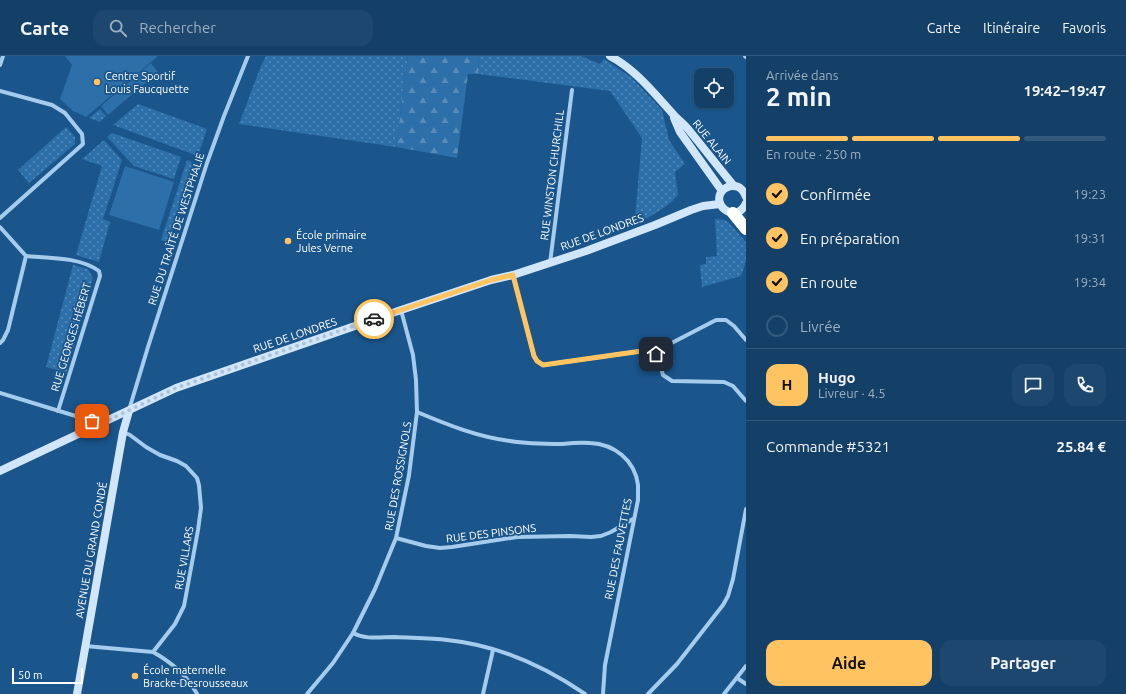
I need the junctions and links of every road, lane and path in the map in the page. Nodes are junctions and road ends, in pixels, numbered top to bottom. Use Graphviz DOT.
graph roads {
  1 [pos="3,56"];
  2 [pos="248,56"];
  3 [pos="610,56"];
  4 [pos="0,65"];
  5 [pos="572,90"];
  6 [pos="0,91"];
  7 [pos="672,114"];
  8 [pos="734,186"];
  9 [pos="722,192"];
  10 [pos="746,195"];
  11 [pos="746,203"];
  12 [pos="720,204"];
  13 [pos="733,213"];
  14 [pos="0,218"];
  15 [pos="0,227"];
  16 [pos="746,229"];
  17 [pos="26,256"];
  18 [pos="550,263"];
  19 [pos="513,275"];
  20 [pos="401,310"];
  21 [pos="746,340"];
  22 [pos="0,343"];
  23 [pos="656,354"];
  24 [pos="0,393"];
  25 [pos="746,401"];
  26 [pos="129,410"];
  27 [pos="58,411"];
  28 [pos="418,412"];
  29 [pos="96,426"];
  30 [pos="123,432"];
  31 [pos="0,471"];
  32 [pos="746,509"];
  33 [pos="633,519"];
  34 [pos="396,538"];
  35 [pos="353,633"];
  36 [pos="85,646"];
  37 [pos="493,650"];
  38 [pos="153,652"];
  39 [pos="746,666"];
  40 [pos="737,678"];
  41 [pos="746,684"];
  42 [pos="77,694"];
  43 [pos="197,694"];
  44 [pos="307,694"];
  45 [pos="483,694"];
  46 [pos="585,694"];
  47 [pos="603,694"];
  48 [pos="648,694"];
  49 [pos="724,694"];
  1 -- 4 [label="street"];
  2 -- 26 [label="street, RUE DU TRAÎTÉ DE WESTPHALIE"];
  3 -- 7 [label="street, RUE ALAIN"];
  5 -- 18 [label="street, RUE WINSTON CHURCHILL"];
  6 -- 14 [label="street"];
  7 -- 8 [label="street, RUE ALAIN"];
  7 -- 9 [label="street, RUE ALAIN"];
  8 -- 9 [label="street"];
  8 -- 10 [label="street, RUE ALAIN"];
  9 -- 12 [label="street"];
  11 -- 13 [label="street"];
  12 -- 13 [label="street"];
  12 -- 18 [label="street, RUE DE LONDRES"];
  13 -- 16 [label="highway"];
  15 -- 17 [label="street"];
  17 -- 22 [label="street"];
  17 -- 27 [label="street, RUE GEORGES HÉBERT"];
  18 -- 19 [label="street, RUE DE LONDRES"];
  19 -- 20 [label="street, RUE DE LONDRES"];
  19 -- 23 [label="street"];
  20 -- 26 [label="street, RUE DE LONDRES"];
  20 -- 28 [label="street, RUE DES ROSSIGNOLS"];
  21 -- 23 [label="street"];
  23 -- 25 [label="street"];
  24 -- 27 [label="street"];
  26 -- 29 [label="street, RUE DE LONDRES"];
  26 -- 30 [label="street, AVENUE DU GRAND CONDÉ"];
  27 -- 29 [label="street"];
  28 -- 33 [label="street, RUE DES FAUVETTES"];
  28 -- 34 [label="street, RUE DES ROSSIGNOLS"];
  29 -- 31 [label="street, RUE DE LONDRES"];
  30 -- 36 [label="street, AVENUE DU GRAND CONDÉ"];
  30 -- 38 [label="street, RUE VILLARS"];
  32 -- 48 [label="street"];
  33 -- 34 [label="street, RUE DES PINSONS"];
  33 -- 47 [label="street, RUE DES FAUVETTES"];
  34 -- 35 [label="street, RUE DES ROSSIGNOLS"];
  35 -- 37 [label="street"];
  35 -- 44 [label="street, RUE DES ROSSIGNOLS"];
  36 -- 38 [label="street"];
  36 -- 42 [label="street, AVENUE DU GRAND CONDÉ"];
  37 -- 45 [label="street"];
  37 -- 46 [label="street"];
  38 -- 43 [label="street"];
  39 -- 40 [label="street"];
  40 -- 41 [label="street"];
  40 -- 49 [label="street"];
}
